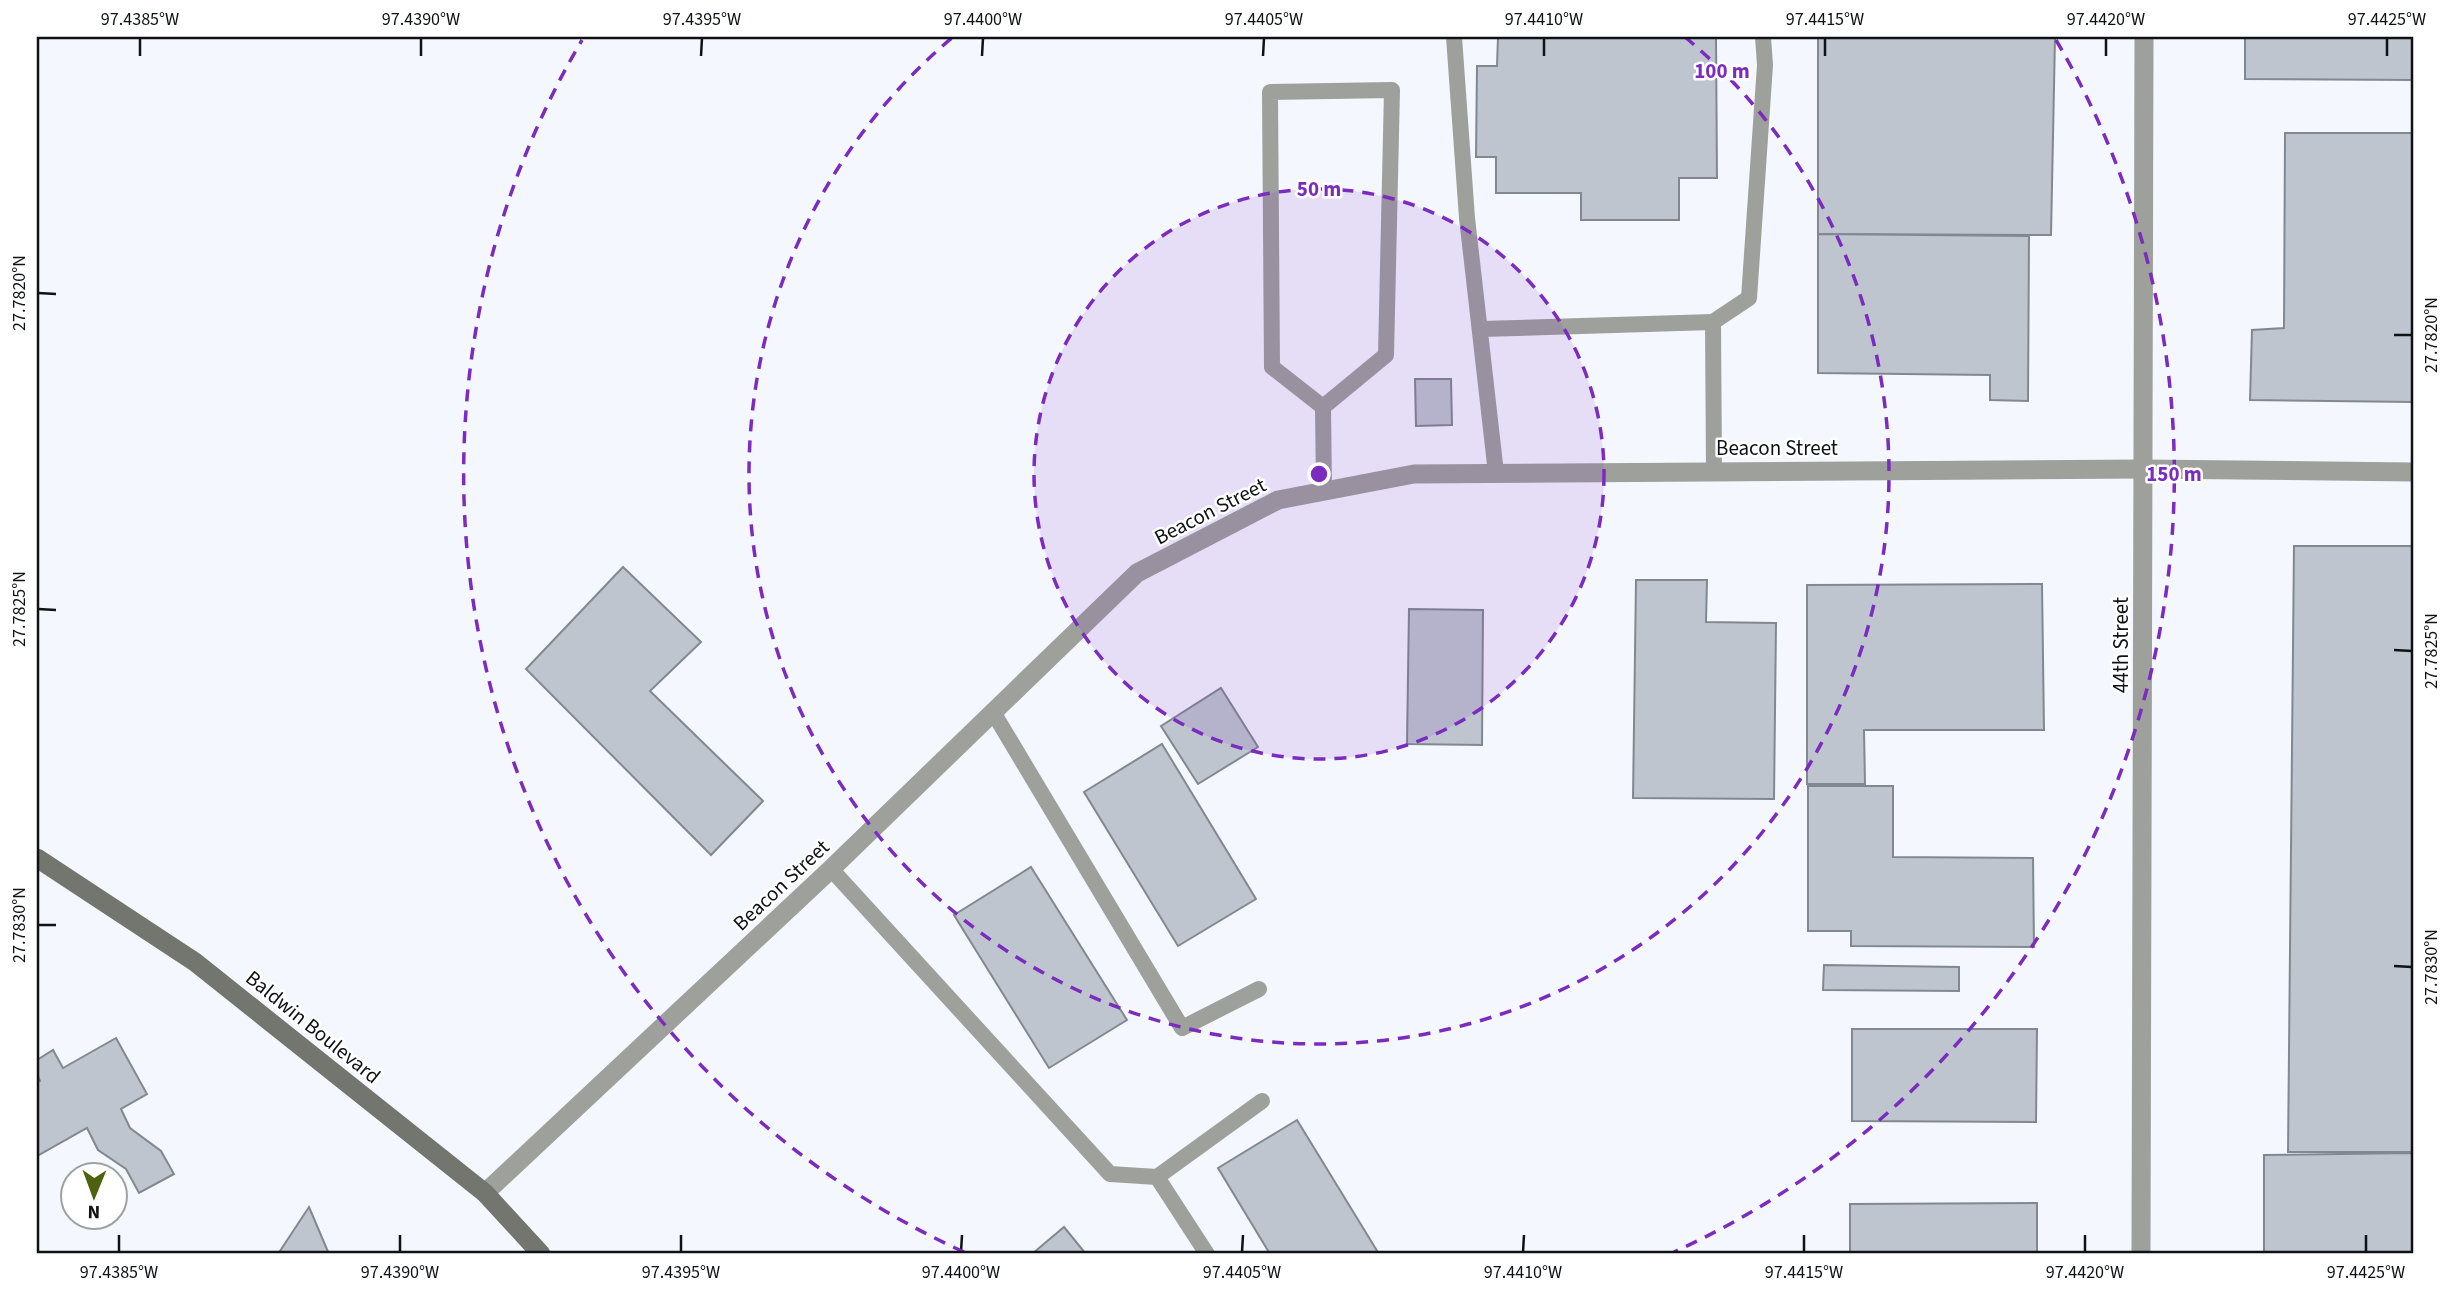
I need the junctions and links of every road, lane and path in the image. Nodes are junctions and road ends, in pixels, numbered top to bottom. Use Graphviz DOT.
graph roads {
  1 [pos="1454,37"];
  2 [pos="1763,37"];
  3 [pos="2144,37"];
  4 [pos="1713,322"];
  5 [pos="1481,329"];
  6 [pos="1323,407"];
  7 [pos="2144,468"];
  8 [pos="1714,472"];
  9 [pos="2413,472"];
  10 [pos="1496,473"];
  11 [pos="1324,491"];
  12 [pos="993,712"];
  13 [pos="37,859"];
  14 [pos="831,869"];
  15 [pos="1259,989"];
  16 [pos="1262,1101"];
  17 [pos="1157,1177"];
  18 [pos="485,1192"];
  19 [pos="541,1254"];
  20 [pos="1207,1254"];
  21 [pos="2141,1254"];
  1 -- 5 [label="lane"];
  2 -- 4 [label="lane"];
  3 -- 7 [label="street, 44th Street"];
  4 -- 5 [label="lane"];
  4 -- 8 [label="lane"];
  5 -- 10 [label="lane"];
  6 -- 6 [label="lane"];
  6 -- 11 [label="lane"];
  7 -- 8 [label="street, Beacon Street"];
  7 -- 9 [label="street, Beacon Street"];
  7 -- 21 [label="street, 44th Street"];
  8 -- 10 [label="street, Beacon Street"];
  10 -- 11 [label="street, Beacon Street"];
  11 -- 12 [label="street, Beacon Street"];
  12 -- 14 [label="street, Beacon Street"];
  12 -- 15 [label="lane"];
  13 -- 18 [label="main road, Baldwin Boulevard"];
  14 -- 17 [label="lane"];
  14 -- 18 [label="street, Beacon Street"];
  16 -- 17 [label="lane"];
  17 -- 20 [label="lane"];
  18 -- 19 [label="main road, Baldwin Boulevard"];
}
